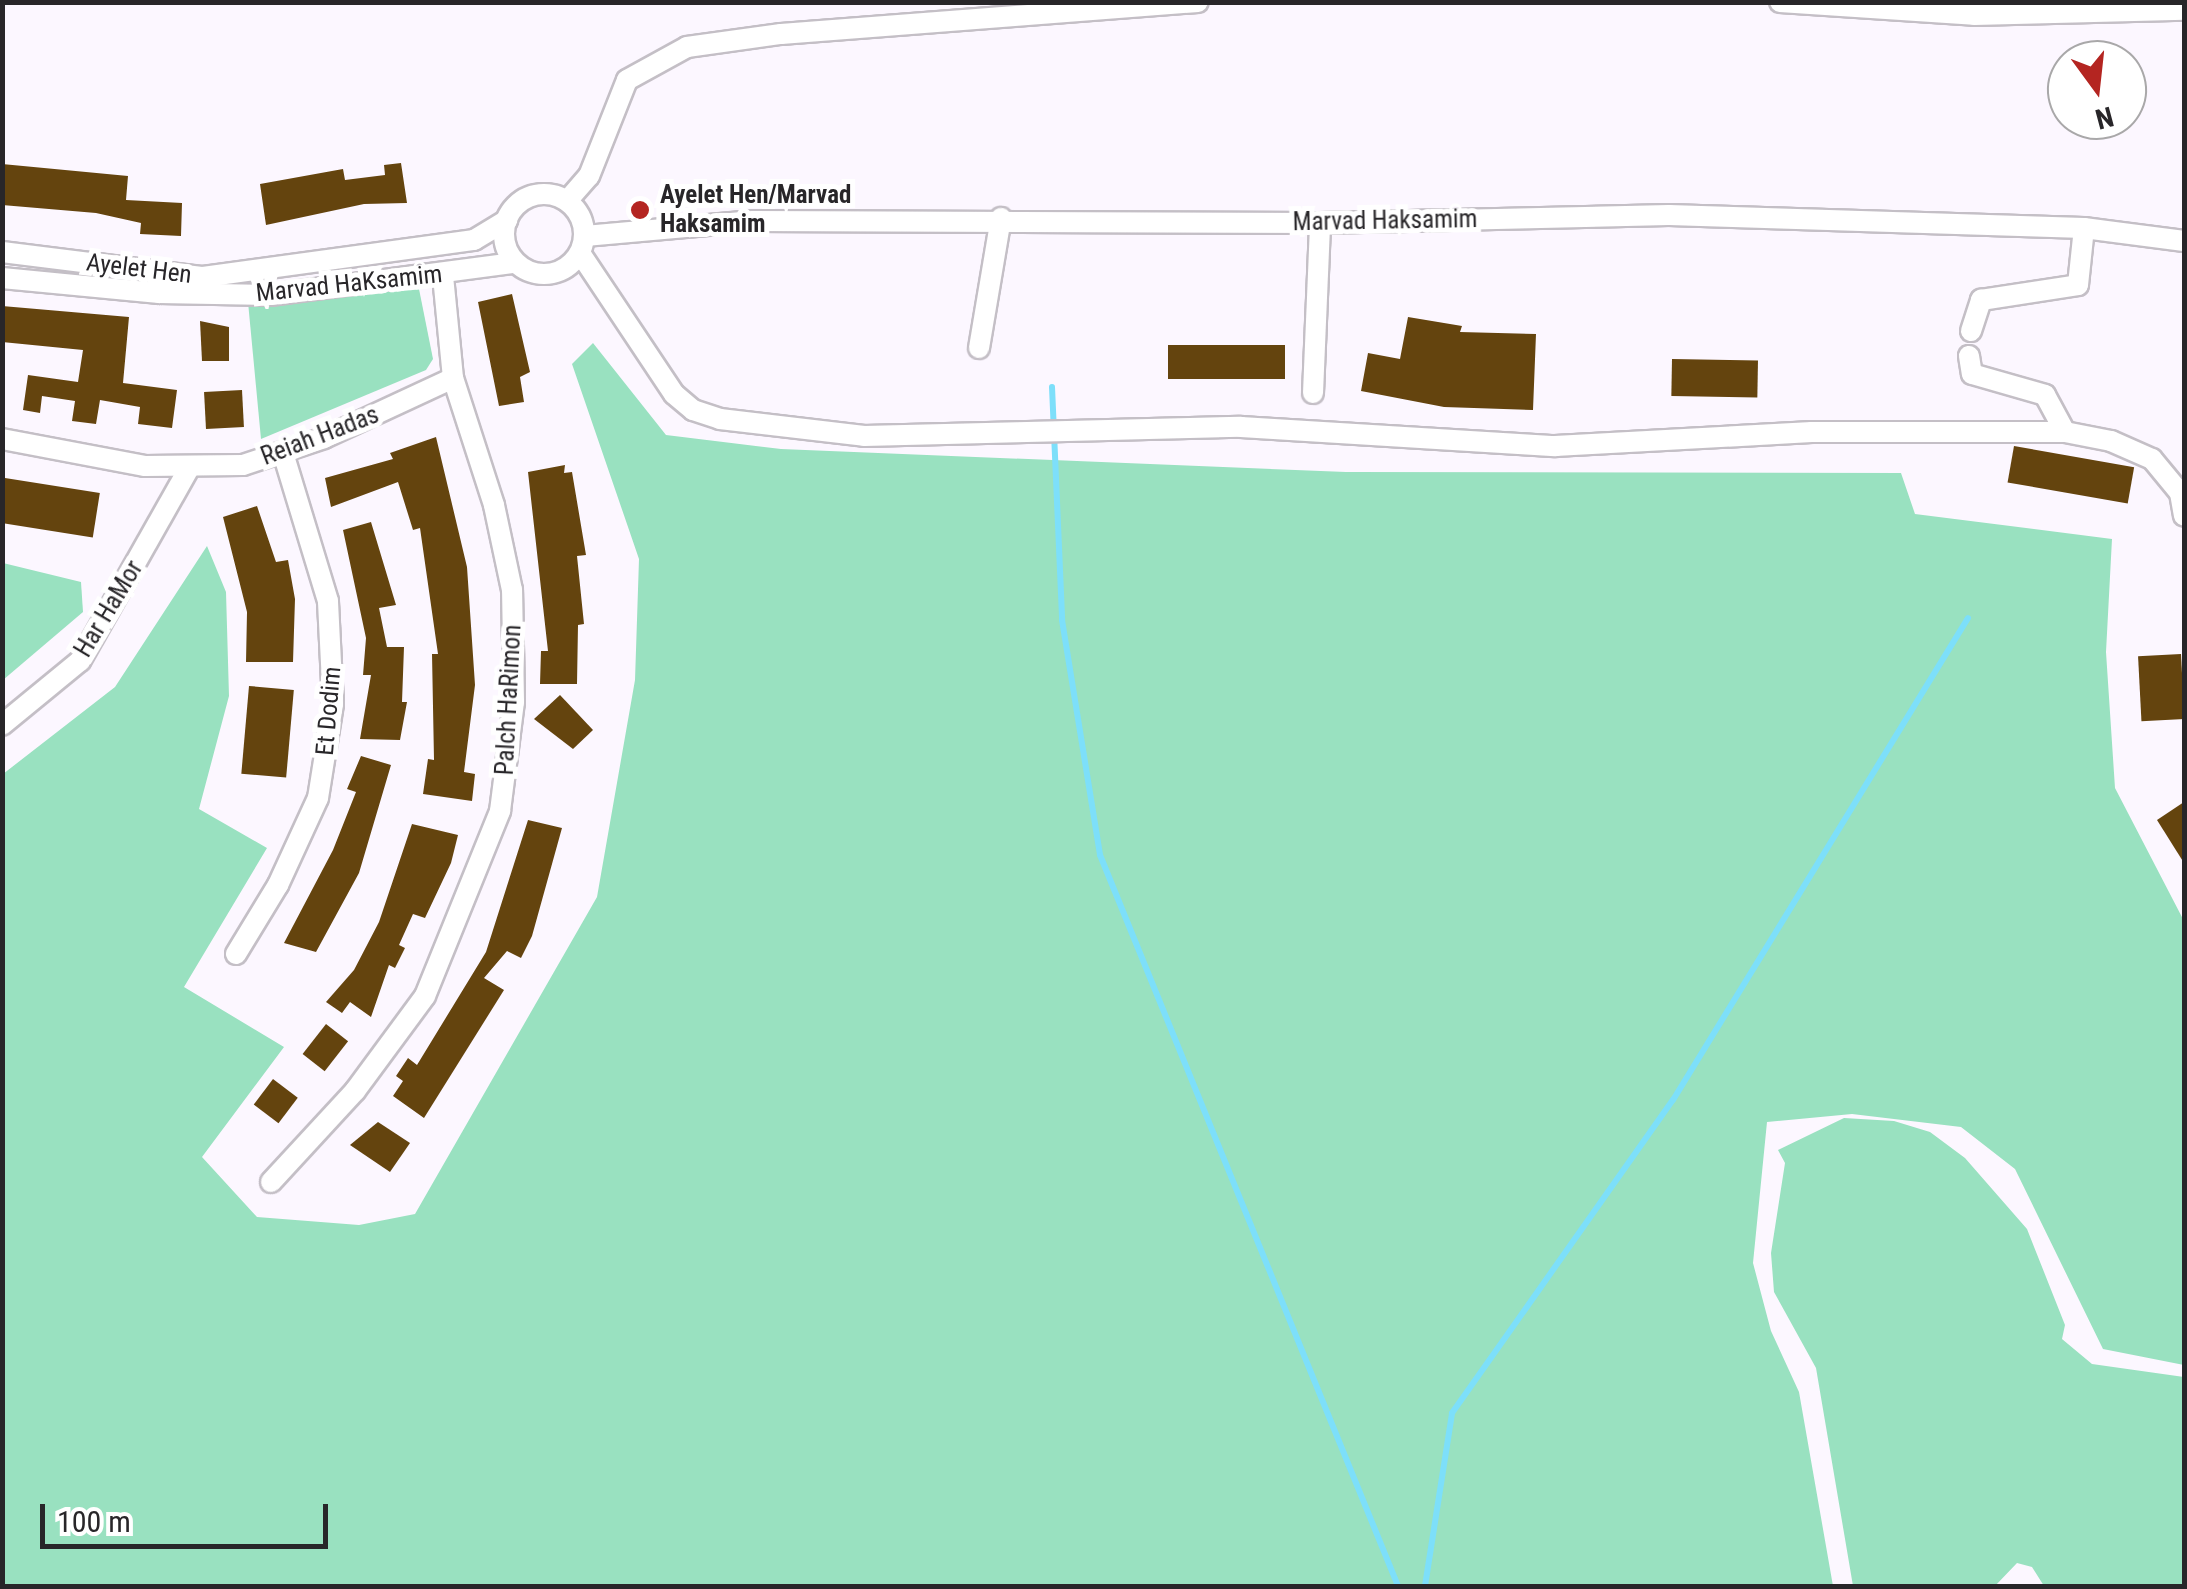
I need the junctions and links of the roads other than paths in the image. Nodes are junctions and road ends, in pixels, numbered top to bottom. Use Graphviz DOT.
graph roads {
  1 [pos="1198,2"];
  2 [pos="1780,2"];
  3 [pos="2184,10"];
  4 [pos="567,201"];
  5 [pos="1001,218"];
  6 [pos="508,220"];
  7 [pos="1320,224"];
  8 [pos="2084,228"];
  9 [pos="2183,235"];
  10 [pos="582,244"];
  11 [pos="2,252"];
  12 [pos="514,263"];
  13 [pos="443,276"];
  14 [pos="2,278"];
  15 [pos="1971,331"];
  16 [pos="979,348"];
  17 [pos="1969,356"];
  18 [pos="453,378"];
  19 [pos="1312,392"];
  20 [pos="2065,432"];
  21 [pos="2,439"];
  22 [pos="283,453"];
  23 [pos="188,470"];
  24 [pos="2184,516"];
  25 [pos="2,725"];
  26 [pos="236,954"];
  27 [pos="271,1182"];
  1 -- 4 [label="street"];
  2 -- 3 [label="street"];
  4 -- 6 [label="street"];
  4 -- 10 [label="street"];
  5 -- 7 [label="street, Marvad Haksamim"];
  5 -- 10 [label="street, Marvad Haksamim"];
  5 -- 16 [label="street"];
  6 -- 11 [label="street, Ayelet Hen"];
  6 -- 12 [label="street"];
  7 -- 8 [label="street, Marvad Haksamim"];
  7 -- 19 [label="street"];
  8 -- 9 [label="street, Marvad Haksamim"];
  8 -- 15 [label="street"];
  10 -- 12 [label="street"];
  10 -- 20 [label="street"];
  12 -- 13 [label="street, Marvad HaKsamim"];
  13 -- 14 [label="street, Marvad HaKsamim"];
  13 -- 18 [label="street, Palch HaRimon"];
  17 -- 20 [label="street"];
  18 -- 22 [label="street, Reiah Hadas"];
  18 -- 27 [label="street, Palch HaRimon"];
  20 -- 24 [label="street"];
  21 -- 23 [label="street, Reiah Hadas"];
  22 -- 23 [label="street, Reiah Hadas"];
  22 -- 26 [label="street, Et Dodim"];
  23 -- 25 [label="street, Har HaMor"];
}
